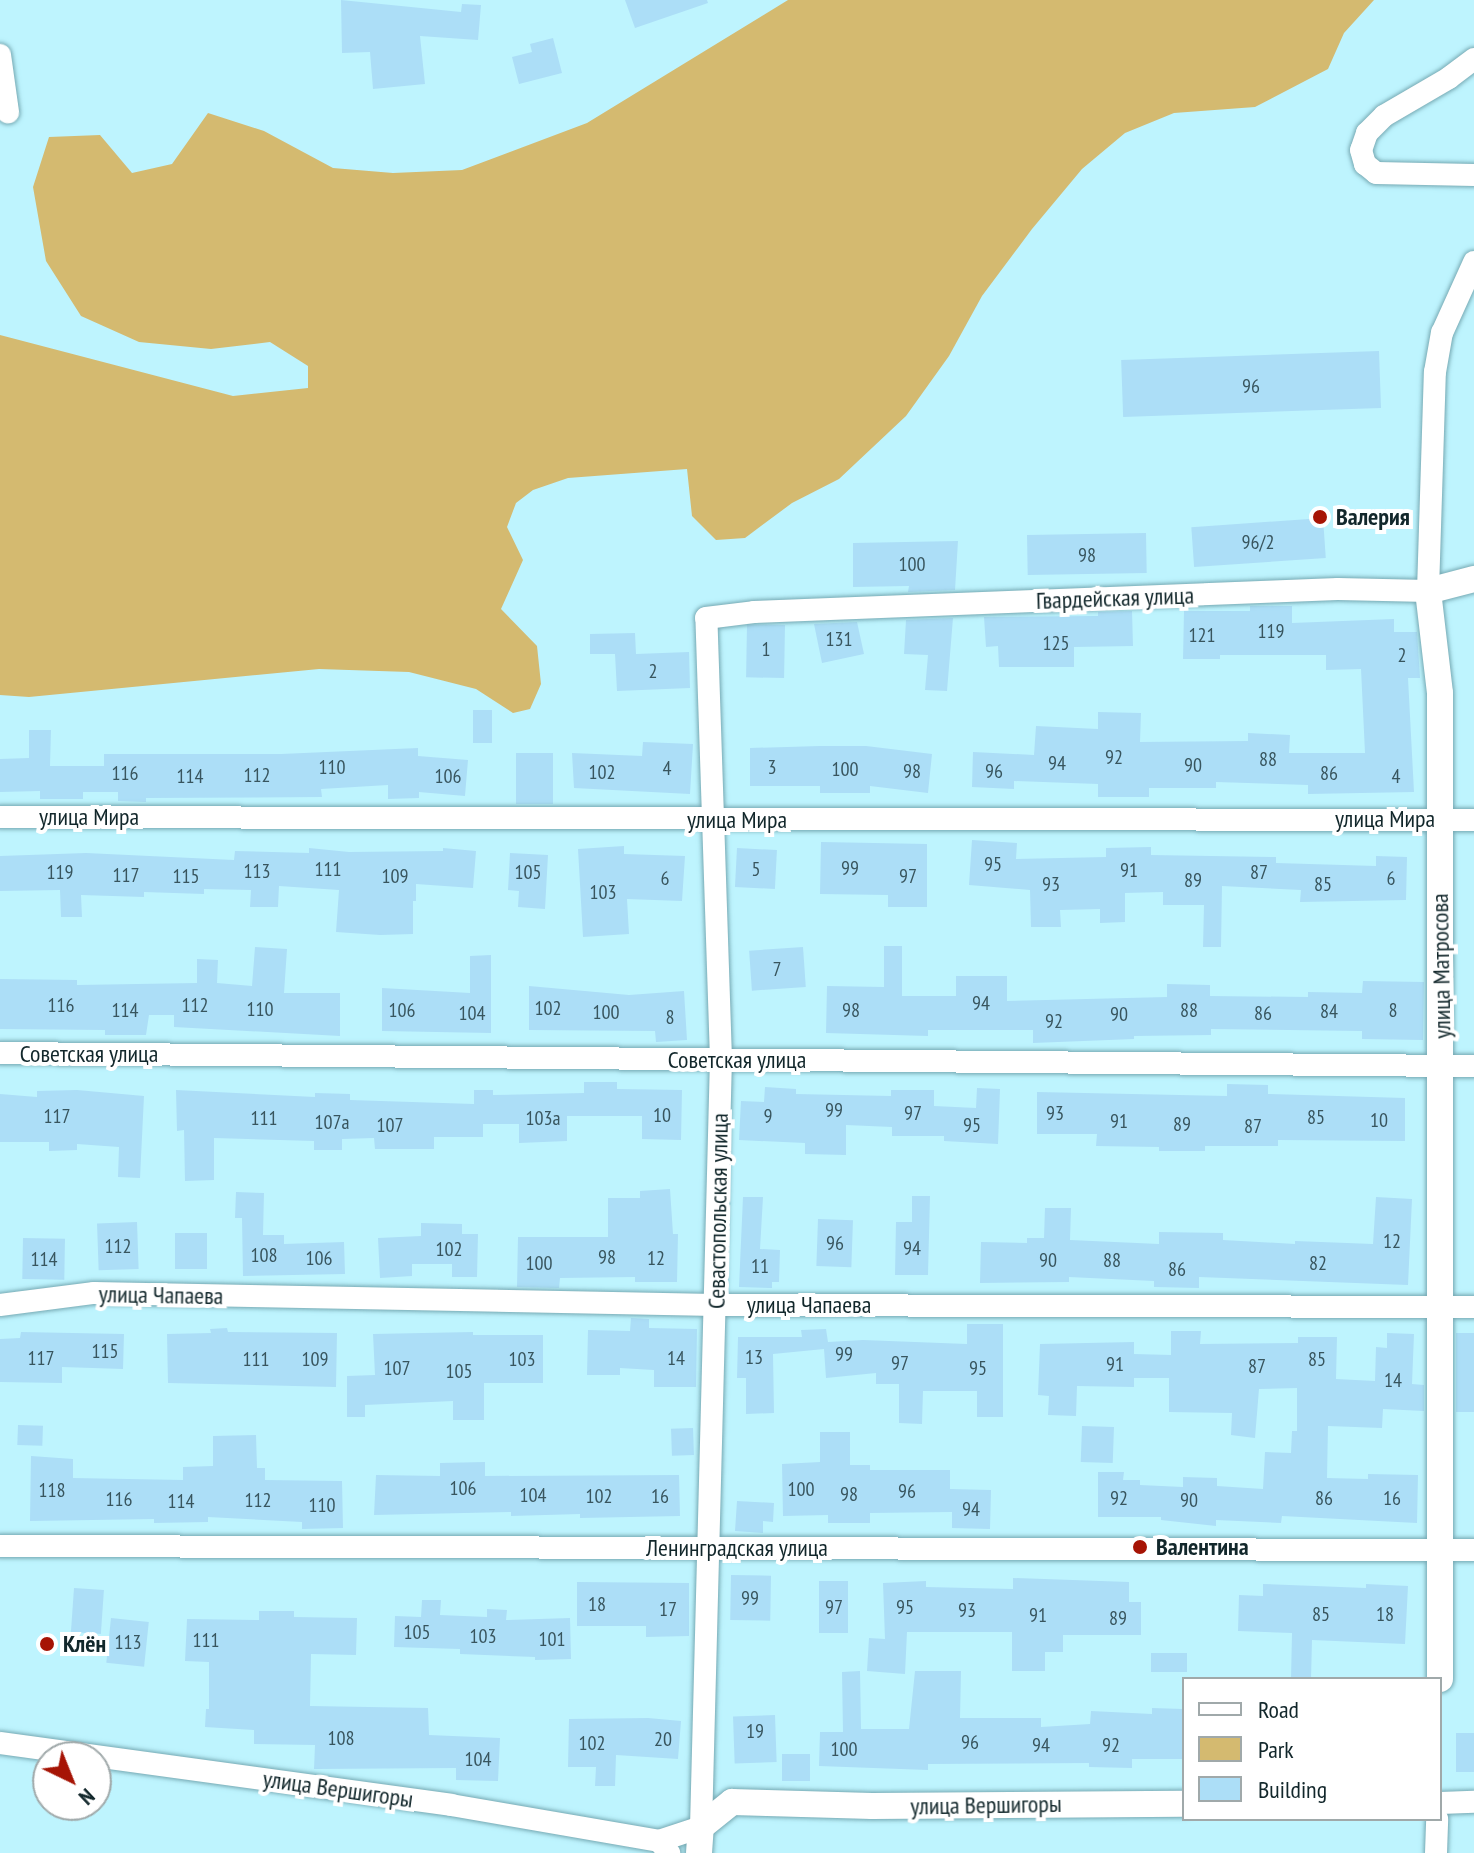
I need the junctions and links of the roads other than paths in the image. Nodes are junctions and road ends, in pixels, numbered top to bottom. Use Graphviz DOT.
graph roads {
  1 [pos="0,55"];
  2 [pos="1474,59"];
  3 [pos="8,112"];
  4 [pos="1474,175"];
  5 [pos="1474,262"];
  6 [pos="1474,579"];
  7 [pos="1428,591"];
  8 [pos="754,612"];
  9 [pos="0,817"];
  10 [pos="1439,820"];
  11 [pos="1474,820"];
  12 [pos="716,821"];
  13 [pos="0,1053"];
  14 [pos="721,1059"];
  15 [pos="1442,1066"];
  16 [pos="1474,1066"];
  17 [pos="0,1305"];
  18 [pos="715,1305"];
  19 [pos="1438,1307"];
  20 [pos="1474,1307"];
  21 [pos="0,1546"];
  22 [pos="709,1548"];
  23 [pos="1441,1550"];
  24 [pos="1474,1550"];
  25 [pos="1440,1677"];
  26 [pos="0,1743"];
  27 [pos="1474,1802"];
  28 [pos="1442,1803"];
  29 [pos="1182,1804"];
  30 [pos="1437,1821"];
  31 [pos="700,1840"];
  32 [pos="664,1847"];
  33 [pos="1436,1853"];
  1 -- 3 [label="street"];
  2 -- 4 [label="street"];
  5 -- 7 [label="street, улица Матросова"];
  6 -- 7 [label="street, Гвардейская улица"];
  7 -- 8 [label="street, Гвардейская улица"];
  7 -- 10 [label="street, улица Матросова"];
  8 -- 12 [label="street, Севастопольская улица"];
  9 -- 12 [label="street, улица Мира"];
  10 -- 11 [label="street, улица Мира"];
  10 -- 12 [label="street, улица Мира"];
  10 -- 15 [label="street, улица Матросова"];
  12 -- 14 [label="street, Севастопольская улица"];
  13 -- 14 [label="street, Советская улица"];
  14 -- 15 [label="street, Советская улица"];
  14 -- 18 [label="street, Севастопольская улица"];
  15 -- 16 [label="street, Советская улица"];
  15 -- 19 [label="street, улица Матросова"];
  17 -- 18 [label="street, улица Чапаева"];
  18 -- 19 [label="street, улица Чапаева"];
  18 -- 22 [label="street, Севастопольская улица"];
  19 -- 20 [label="street, улица Чапаева"];
  19 -- 23 [label="street, улица Матросова"];
  21 -- 22 [label="street, Ленинградская улица"];
  22 -- 23 [label="street, Ленинградская улица"];
  22 -- 31 [label="street, Севастопольская улица"];
  23 -- 24 [label="street, Ленинградская улица"];
  23 -- 25 [label="street, улица Матросова"];
  26 -- 32 [label="street, улица Вершигоры"];
  27 -- 28 [label="street"];
  29 -- 31 [label="street, улица Вершигоры"];
  30 -- 33 [label="street"];
  31 -- 32 [label="street"];
}
